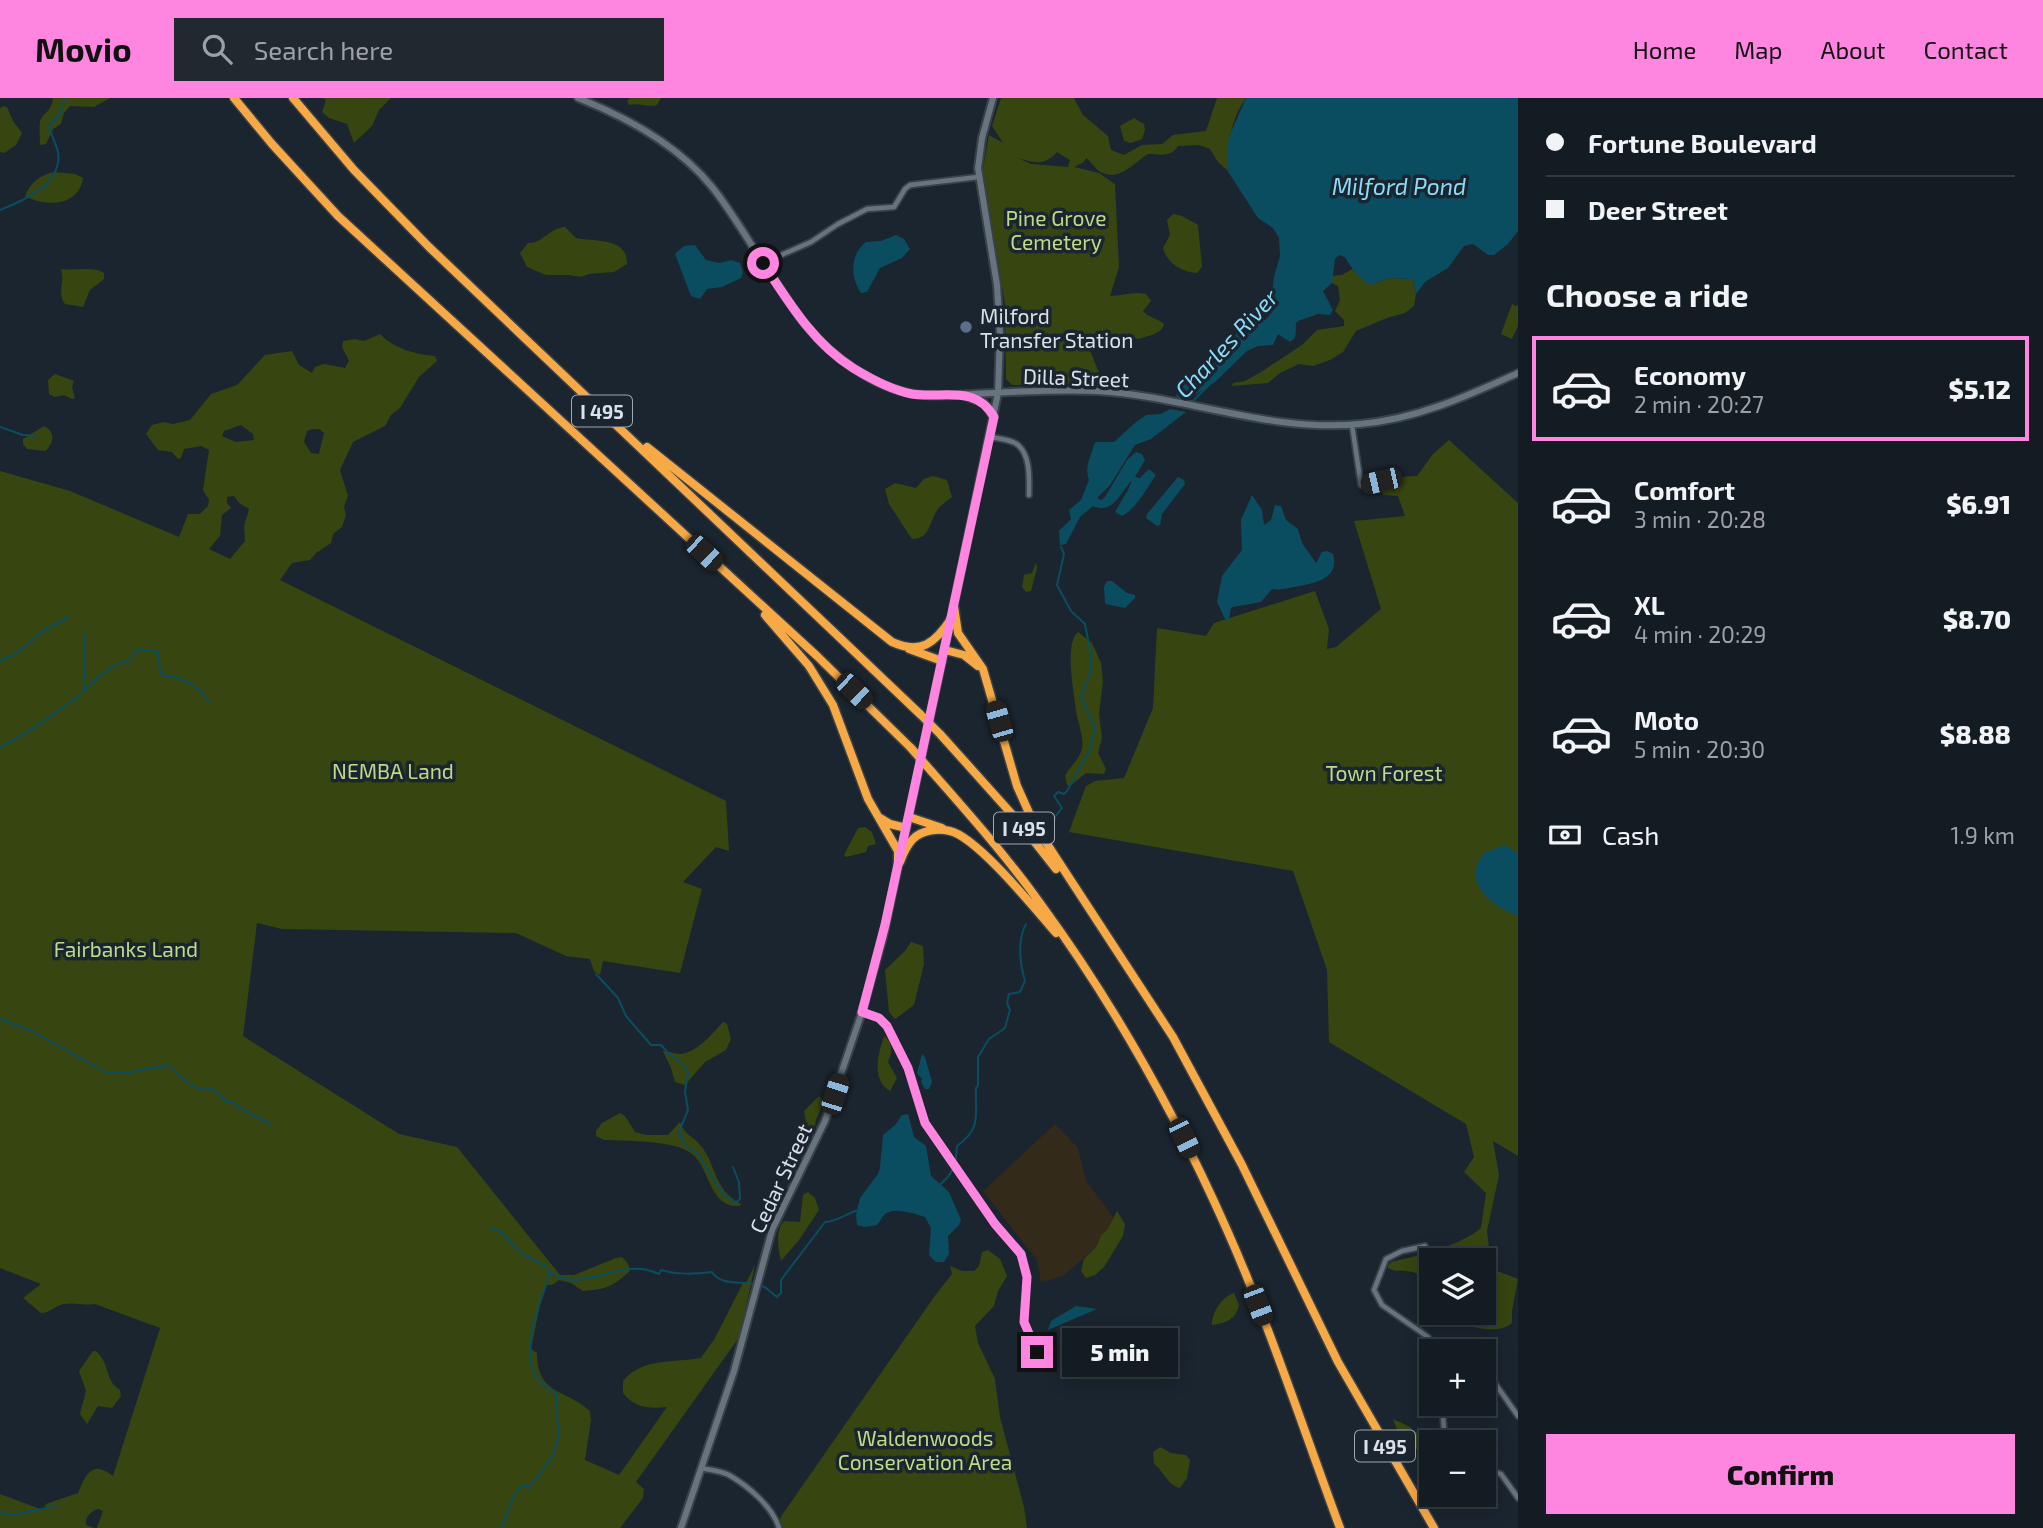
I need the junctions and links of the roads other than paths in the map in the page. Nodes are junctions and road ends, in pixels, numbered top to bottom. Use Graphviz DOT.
graph roads {
  1 [pos="234,98"];
  2 [pos="293,98"];
  3 [pos="578,98"];
  4 [pos="993,98"];
  5 [pos="978,177"];
  6 [pos="763,263"];
  7 [pos="1518,373"];
  8 [pos="998,393"];
  9 [pos="960,394"];
  10 [pos="599,409"];
  11 [pos="994,417"];
  12 [pos="1352,425"];
  13 [pos="990,437"];
  14 [pos="1381,481"];
  15 [pos="1029,495"];
  16 [pos="736,581"];
  17 [pos="954,606"];
  18 [pos="951,619"];
  19 [pos="901,646"];
  20 [pos="945,650"];
  21 [pos="942,661"];
  22 [pos="986,677"];
  23 [pos="875,813"];
  24 [pos="909,817"];
  25 [pos="906,828"];
  26 [pos="950,831"];
  27 [pos="898,865"];
  28 [pos="1100,928"];
  29 [pos="1078,958"];
  30 [pos="862,1012"];
  31 [pos="1425,1246"];
  32 [pos="1429,1339"];
  33 [pos="1037,1352"];
  34 [pos="1496,1385"];
  35 [pos="1518,1416"];
  36 [pos="701,1468"];
  37 [pos="1496,1472"];
  38 [pos="1518,1498"];
  39 [pos="681,1528"];
  40 [pos="779,1528"];
  41 [pos="1340,1528"];
  42 [pos="1434,1528"];
  1 -- 16 [label="highway, I 495"];
  2 -- 10 [label="highway, I 495"];
  3 -- 6 [label="main road, Dilla Street"];
  4 -- 5 [label="main road, Cedar Street"];
  5 -- 6 [label="street"];
  5 -- 8 [label="main road, Cedar Street"];
  6 -- 9 [label="main road, Dilla Street"];
  7 -- 12 [label="main road, Dilla Street"];
  8 -- 9 [label="main road, Dilla Street"];
  8 -- 11 [label="main road, Cedar Street"];
  8 -- 12 [label="main road, Dilla Street"];
  9 -- 11 [label="main road"];
  10 -- 19 [label="highway"];
  10 -- 28 [label="highway, I 495, bridge"];
  11 -- 13 [label="main road, Cedar Street"];
  12 -- 14 [label="street"];
  13 -- 15 [label="street"];
  13 -- 17 [label="main road, Cedar Street"];
  16 -- 23 [label="highway"];
  16 -- 29 [label="highway, I 495, bridge"];
  17 -- 18 [label="main road, Cedar Street"];
  17 -- 22 [label="highway"];
  18 -- 19 [label="highway"];
  18 -- 20 [label="main road, Cedar Street"];
  19 -- 21 [label="highway"];
  20 -- 21 [label="main road, Cedar Street"];
  20 -- 22 [label="highway"];
  21 -- 24 [label="main road, Cedar Street"];
  22 -- 28 [label="highway"];
  23 -- 25 [label="highway"];
  23 -- 27 [label="highway"];
  24 -- 25 [label="main road, Cedar Street"];
  24 -- 26 [label="highway"];
  25 -- 27 [label="main road, Cedar Street"];
  26 -- 27 [label="highway"];
  26 -- 29 [label="highway"];
  27 -- 30 [label="main road, Cedar Street"];
  28 -- 42 [label="highway, I 495"];
  29 -- 41 [label="highway, I 495"];
  30 -- 33 [label="street"];
  30 -- 36 [label="main road, Cedar Street"];
  31 -- 32 [label="street"];
  34 -- 35 [label="street"];
  36 -- 39 [label="main road, Cedar Street"];
  36 -- 40 [label="street"];
  37 -- 38 [label="street"];
}
